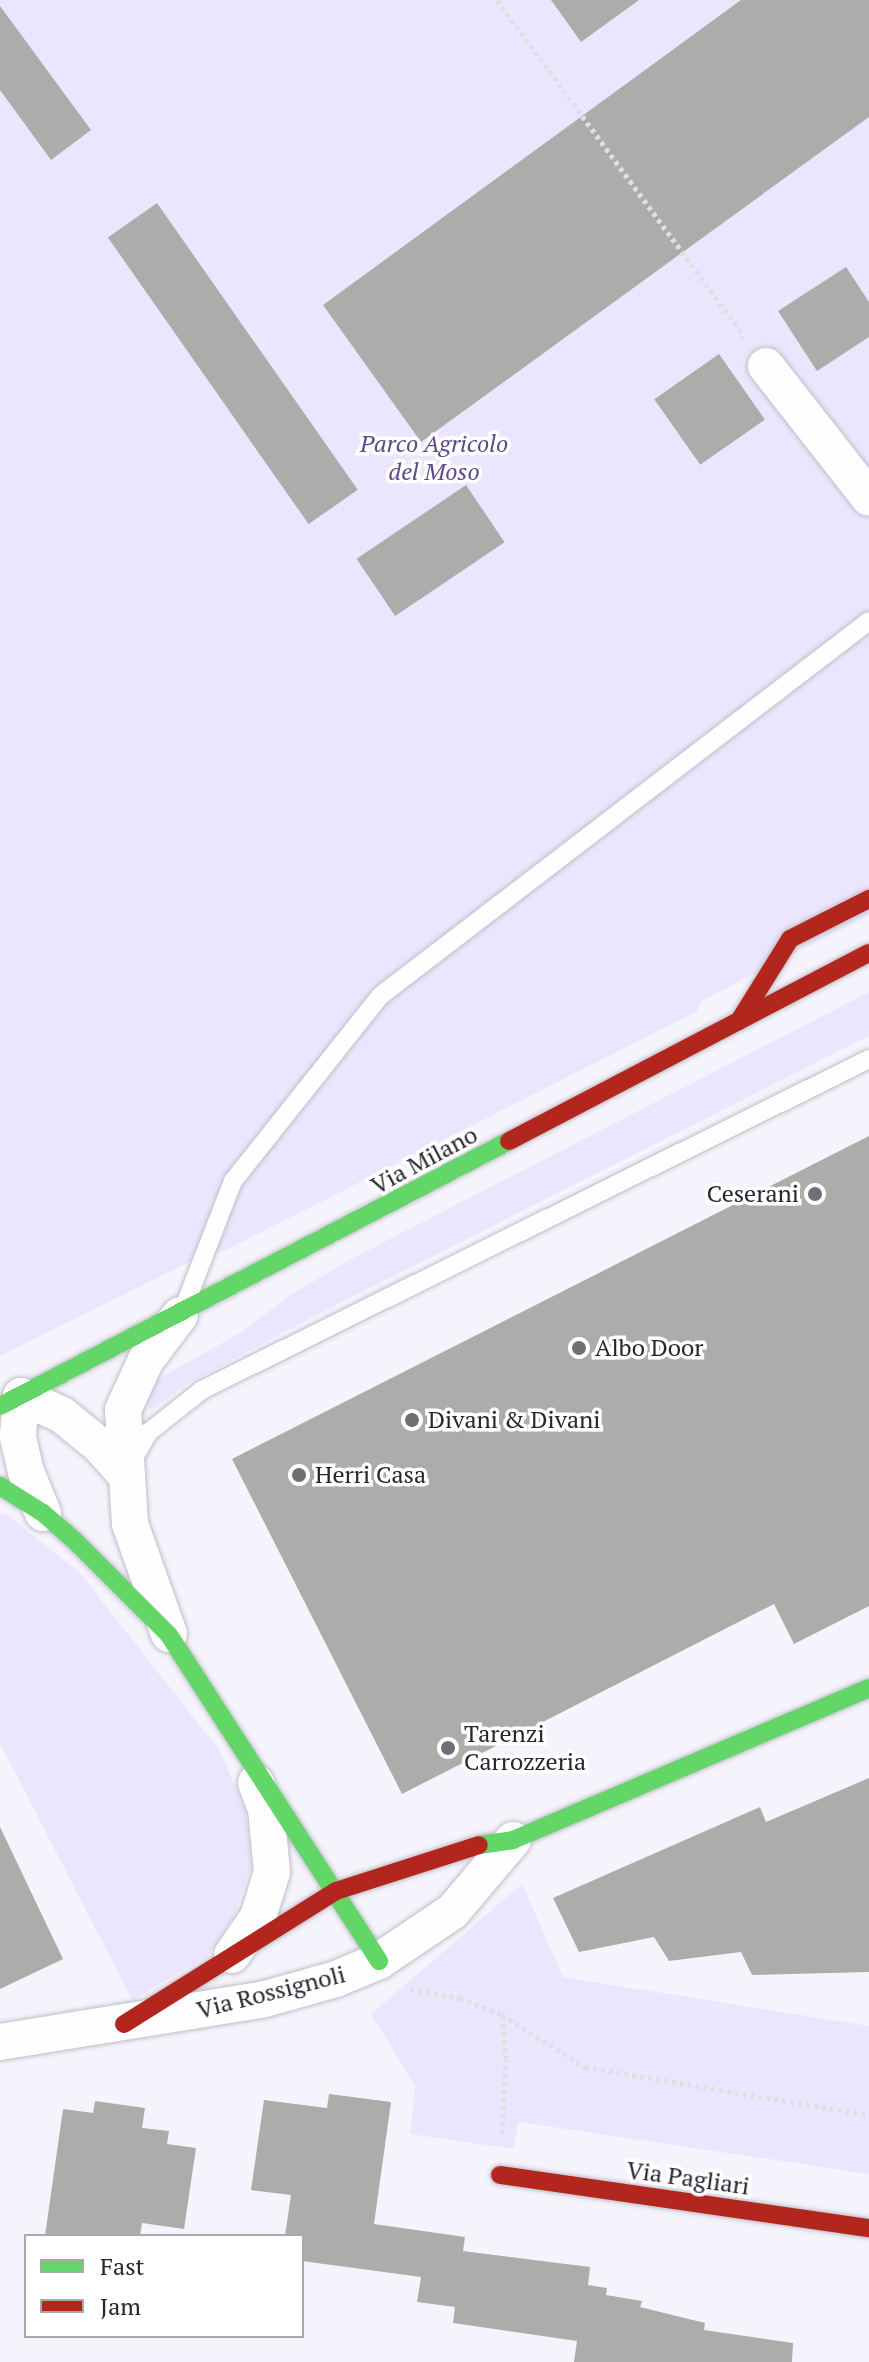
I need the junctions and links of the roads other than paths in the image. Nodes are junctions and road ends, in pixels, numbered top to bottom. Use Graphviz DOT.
graph roads {
  1 [pos="766,366"];
  2 [pos="869,498"];
  3 [pos="869,621"];
  4 [pos="869,899"];
  5 [pos="869,953"];
  6 [pos="738,1023"];
  7 [pos="869,1059"];
  8 [pos="180,1315"];
  9 [pos="10,1401"];
  10 [pos="125,1474"];
  11 [pos="0,1486"];
  12 [pos="43,1513"];
  13 [pos="169,1635"];
  14 [pos="869,1688"];
  15 [pos="240,1744"];
  16 [pos="513,1840"];
  17 [pos="336,1891"];
  18 [pos="379,1961"];
  19 [pos="227,1962"];
  20 [pos="124,2024"];
  21 [pos="0,2042"];
  22 [pos="500,2175"];
  23 [pos="869,2228"];
  1 -- 2 [label="street"];
  3 -- 8 [label="lane"];
  4 -- 6 [label="street"];
  5 -- 6 [label="street, Via Milano"];
  6 -- 8 [label="street, Via Milano"];
  7 -- 10 [label="lane"];
  8 -- 9 [label="street, Via Milano"];
  8 -- 10 [label="street, Via Rossignoli"];
  9 -- 10 [label="street"];
  9 -- 12 [label="street, Via Rossignoli"];
  10 -- 13 [label="street, Via Rossignoli"];
  11 -- 12 [label="street, Via Rossignoli"];
  12 -- 13 [label="street, Via Rossignoli"];
  13 -- 15 [label="street, Via Rossignoli"];
  14 -- 16 [label="street, Via Rossignoli"];
  15 -- 17 [label="street, Via Rossignoli"];
  15 -- 19 [label="street, Via Rossignoli"];
  16 -- 17 [label="street, Via Rossignoli"];
  16 -- 18 [label="street, Via Rossignoli"];
  17 -- 18 [label="street"];
  17 -- 19 [label="street, Via Rossignoli"];
  18 -- 20 [label="street, Via Rossignoli"];
  19 -- 20 [label="street, Via Rossignoli"];
  20 -- 21 [label="street, Via Rossignoli"];
  22 -- 23 [label="street, Via Pagliari"];
}
